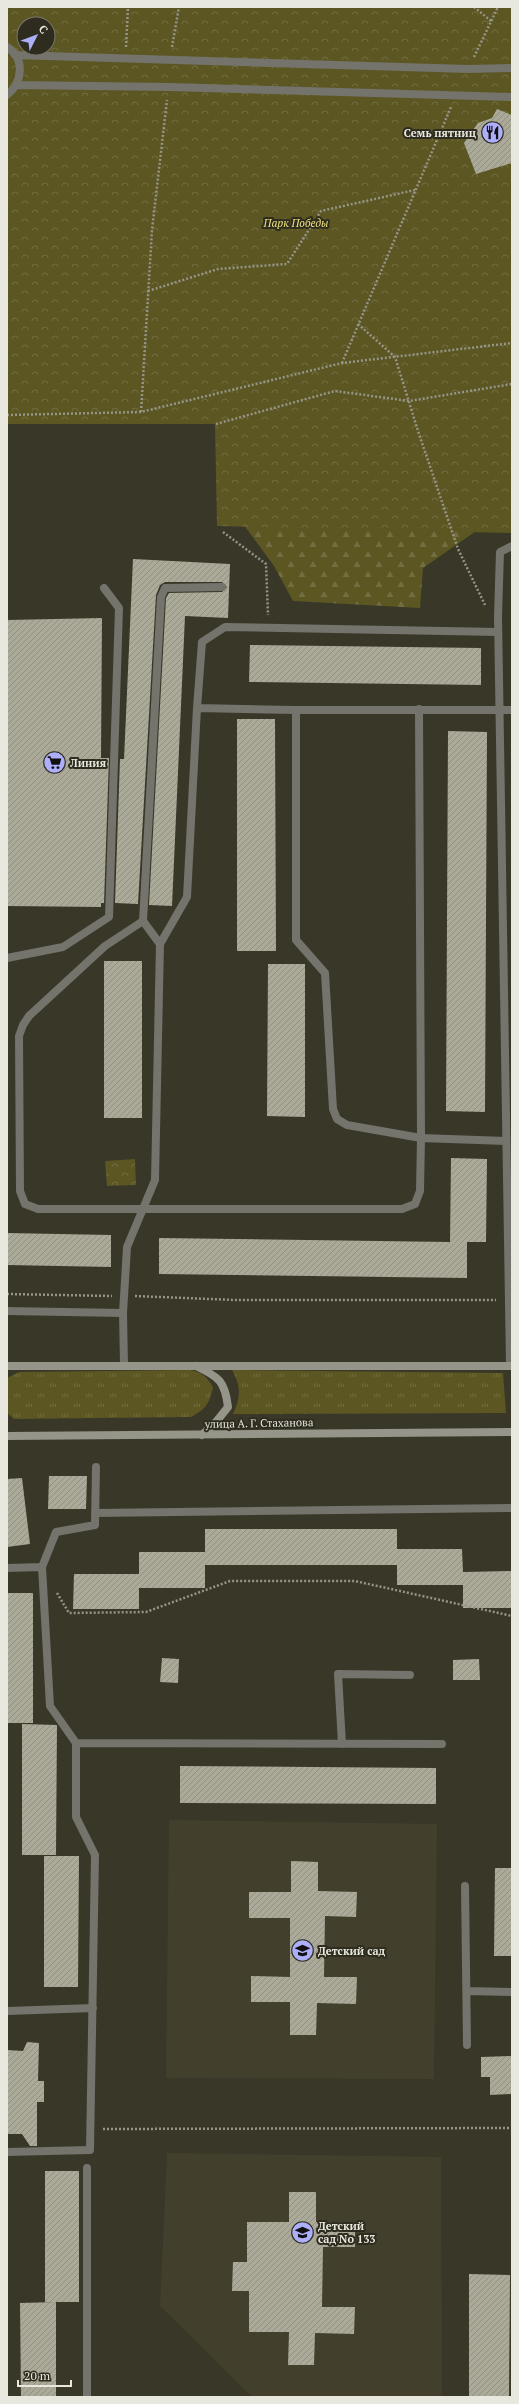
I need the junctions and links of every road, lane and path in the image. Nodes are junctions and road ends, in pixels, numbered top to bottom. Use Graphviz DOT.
graph roads {
  1 [pos="128,7"];
  2 [pos="179,7"];
  3 [pos="474,7"];
  4 [pos="498,7"];
  5 [pos="491,21"];
  6 [pos="7,47"];
  7 [pos="15,55"];
  8 [pos="125,58"];
  9 [pos="170,59"];
  10 [pos="512,68"];
  11 [pos="468,69"];
  12 [pos="16,85"];
  13 [pos="169,86"];
  14 [pos="7,95"];
  15 [pos="455,97"];
  16 [pos="512,97"];
  17 [pos="415,190"];
  18 [pos="148,291"];
  19 [pos="358,324"];
  20 [pos="512,343"];
  21 [pos="395,357"];
  22 [pos="342,363"];
  23 [pos="512,384"];
  24 [pos="409,401"];
  25 [pos="141,412"];
  26 [pos="7,415"];
  27 [pos="216,424"];
  28 [pos="223,532"];
  29 [pos="512,546"];
  30 [pos="222,587"];
  31 [pos="104,588"];
  32 [pos="488,612"];
  33 [pos="268,628"];
  34 [pos="498,632"];
  35 [pos="198,708"];
  36 [pos="419,709"];
  37 [pos="296,710"];
  38 [pos="500,710"];
  39 [pos="512,710"];
  40 [pos="143,921"];
  41 [pos="160,944"];
  42 [pos="7,958"];
  43 [pos="421,1138"];
  44 [pos="506,1142"];
  45 [pos="510,1192"];
  46 [pos="143,1208"];
  47 [pos="7,1294"];
  48 [pos="125,1296"];
  49 [pos="508,1300"];
  50 [pos="7,1311"];
  51 [pos="123,1313"];
  52 [pos="124,1365"];
  53 [pos="192,1365"];
  54 [pos="7,1366"];
  55 [pos="17,1366"];
  56 [pos="511,1366"];
  57 [pos="7,1370"];
  58 [pos="7,1431"];
  59 [pos="512,1432"];
  60 [pos="202,1435"];
  61 [pos="7,1436"];
  62 [pos="18,1436"];
  63 [pos="96,1466"];
  64 [pos="512,1508"];
  65 [pos="95,1513"];
  66 [pos="42,1567"];
  67 [pos="7,1568"];
  68 [pos="54,1587"];
  69 [pos="512,1616"];
  70 [pos="410,1675"];
  71 [pos="76,1743"];
  72 [pos="342,1744"];
  73 [pos="442,1744"];
  74 [pos="465,1886"];
  75 [pos="468,1991"];
  76 [pos="512,1992"];
  77 [pos="92,2008"];
  78 [pos="7,2011"];
  79 [pos="467,2045"];
  80 [pos="512,2128"];
  81 [pos="90,2129"];
  82 [pos="7,2152"];
  83 [pos="87,2168"];
  84 [pos="87,2397"];
  1 -- 8 [label="path"];
  2 -- 9 [label="path"];
  3 -- 5 [label="path"];
  4 -- 5 [label="path"];
  5 -- 11 [label="path"];
  6 -- 7 [label="street"];
  7 -- 8 [label="street"];
  7 -- 12 [label="street"];
  8 -- 9 [label="street"];
  9 -- 11 [label="street"];
  10 -- 11 [label="street"];
  12 -- 13 [label="street"];
  12 -- 14 [label="street"];
  13 -- 15 [label="street"];
  13 -- 18 [label="path"];
  15 -- 16 [label="street"];
  15 -- 17 [label="path"];
  17 -- 18 [label="path"];
  17 -- 19 [label="path"];
  18 -- 25 [label="path"];
  19 -- 21 [label="path"];
  19 -- 22 [label="path"];
  20 -- 21 [label="path"];
  21 -- 22 [label="path"];
  21 -- 24 [label="path"];
  22 -- 25 [label="path"];
  23 -- 24 [label="path"];
  24 -- 27 [label="path"];
  24 -- 32 [label="path"];
  25 -- 26 [label="path"];
  28 -- 33 [label="path"];
  29 -- 34 [label="street"];
  30 -- 40 [label="street"];
  31 -- 42 [label="street"];
  33 -- 34 [label="street"];
  33 -- 35 [label="street"];
  34 -- 38 [label="street"];
  35 -- 37 [label="street"];
  35 -- 41 [label="street"];
  36 -- 37 [label="street"];
  36 -- 38 [label="street"];
  36 -- 43 [label="street"];
  37 -- 43 [label="street"];
  38 -- 39 [label="street"];
  38 -- 44 [label="street"];
  40 -- 41 [label="street"];
  40 -- 46 [label="street"];
  41 -- 46 [label="street"];
  43 -- 44 [label="street"];
  43 -- 46 [label="street"];
  44 -- 45 [label="street"];
  45 -- 49 [label="street"];
  46 -- 48 [label="street"];
  47 -- 48 [label="path"];
  48 -- 49 [label="path"];
  48 -- 51 [label="street"];
  49 -- 56 [label="street"];
  50 -- 51 [label="street"];
  51 -- 52 [label="street"];
  52 -- 53 [label="main road"];
  52 -- 55 [label="main road"];
  53 -- 56 [label="main road"];
  53 -- 60 [label="main road"];
  54 -- 55 [label="main road"];
  55 -- 57 [label="main road"];
  58 -- 62 [label="main road"];
  59 -- 60 [label="main road, улица А. Г. Стаханова"];
  60 -- 62 [label="main road, улица А. Г. Стаханова"];
  61 -- 62 [label="main road, улица А. Г. Стаханова"];
  63 -- 65 [label="street"];
  64 -- 65 [label="street"];
  65 -- 66 [label="street"];
  66 -- 67 [label="street"];
  66 -- 71 [label="street"];
  68 -- 69 [label="path"];
  70 -- 72 [label="street"];
  71 -- 72 [label="street"];
  71 -- 77 [label="street"];
  72 -- 73 [label="street"];
  74 -- 75 [label="street"];
  75 -- 76 [label="street"];
  75 -- 79 [label="street"];
  77 -- 78 [label="street"];
  77 -- 81 [label="street"];
  80 -- 81 [label="path"];
  81 -- 82 [label="street"];
  83 -- 84 [label="street"];
}
